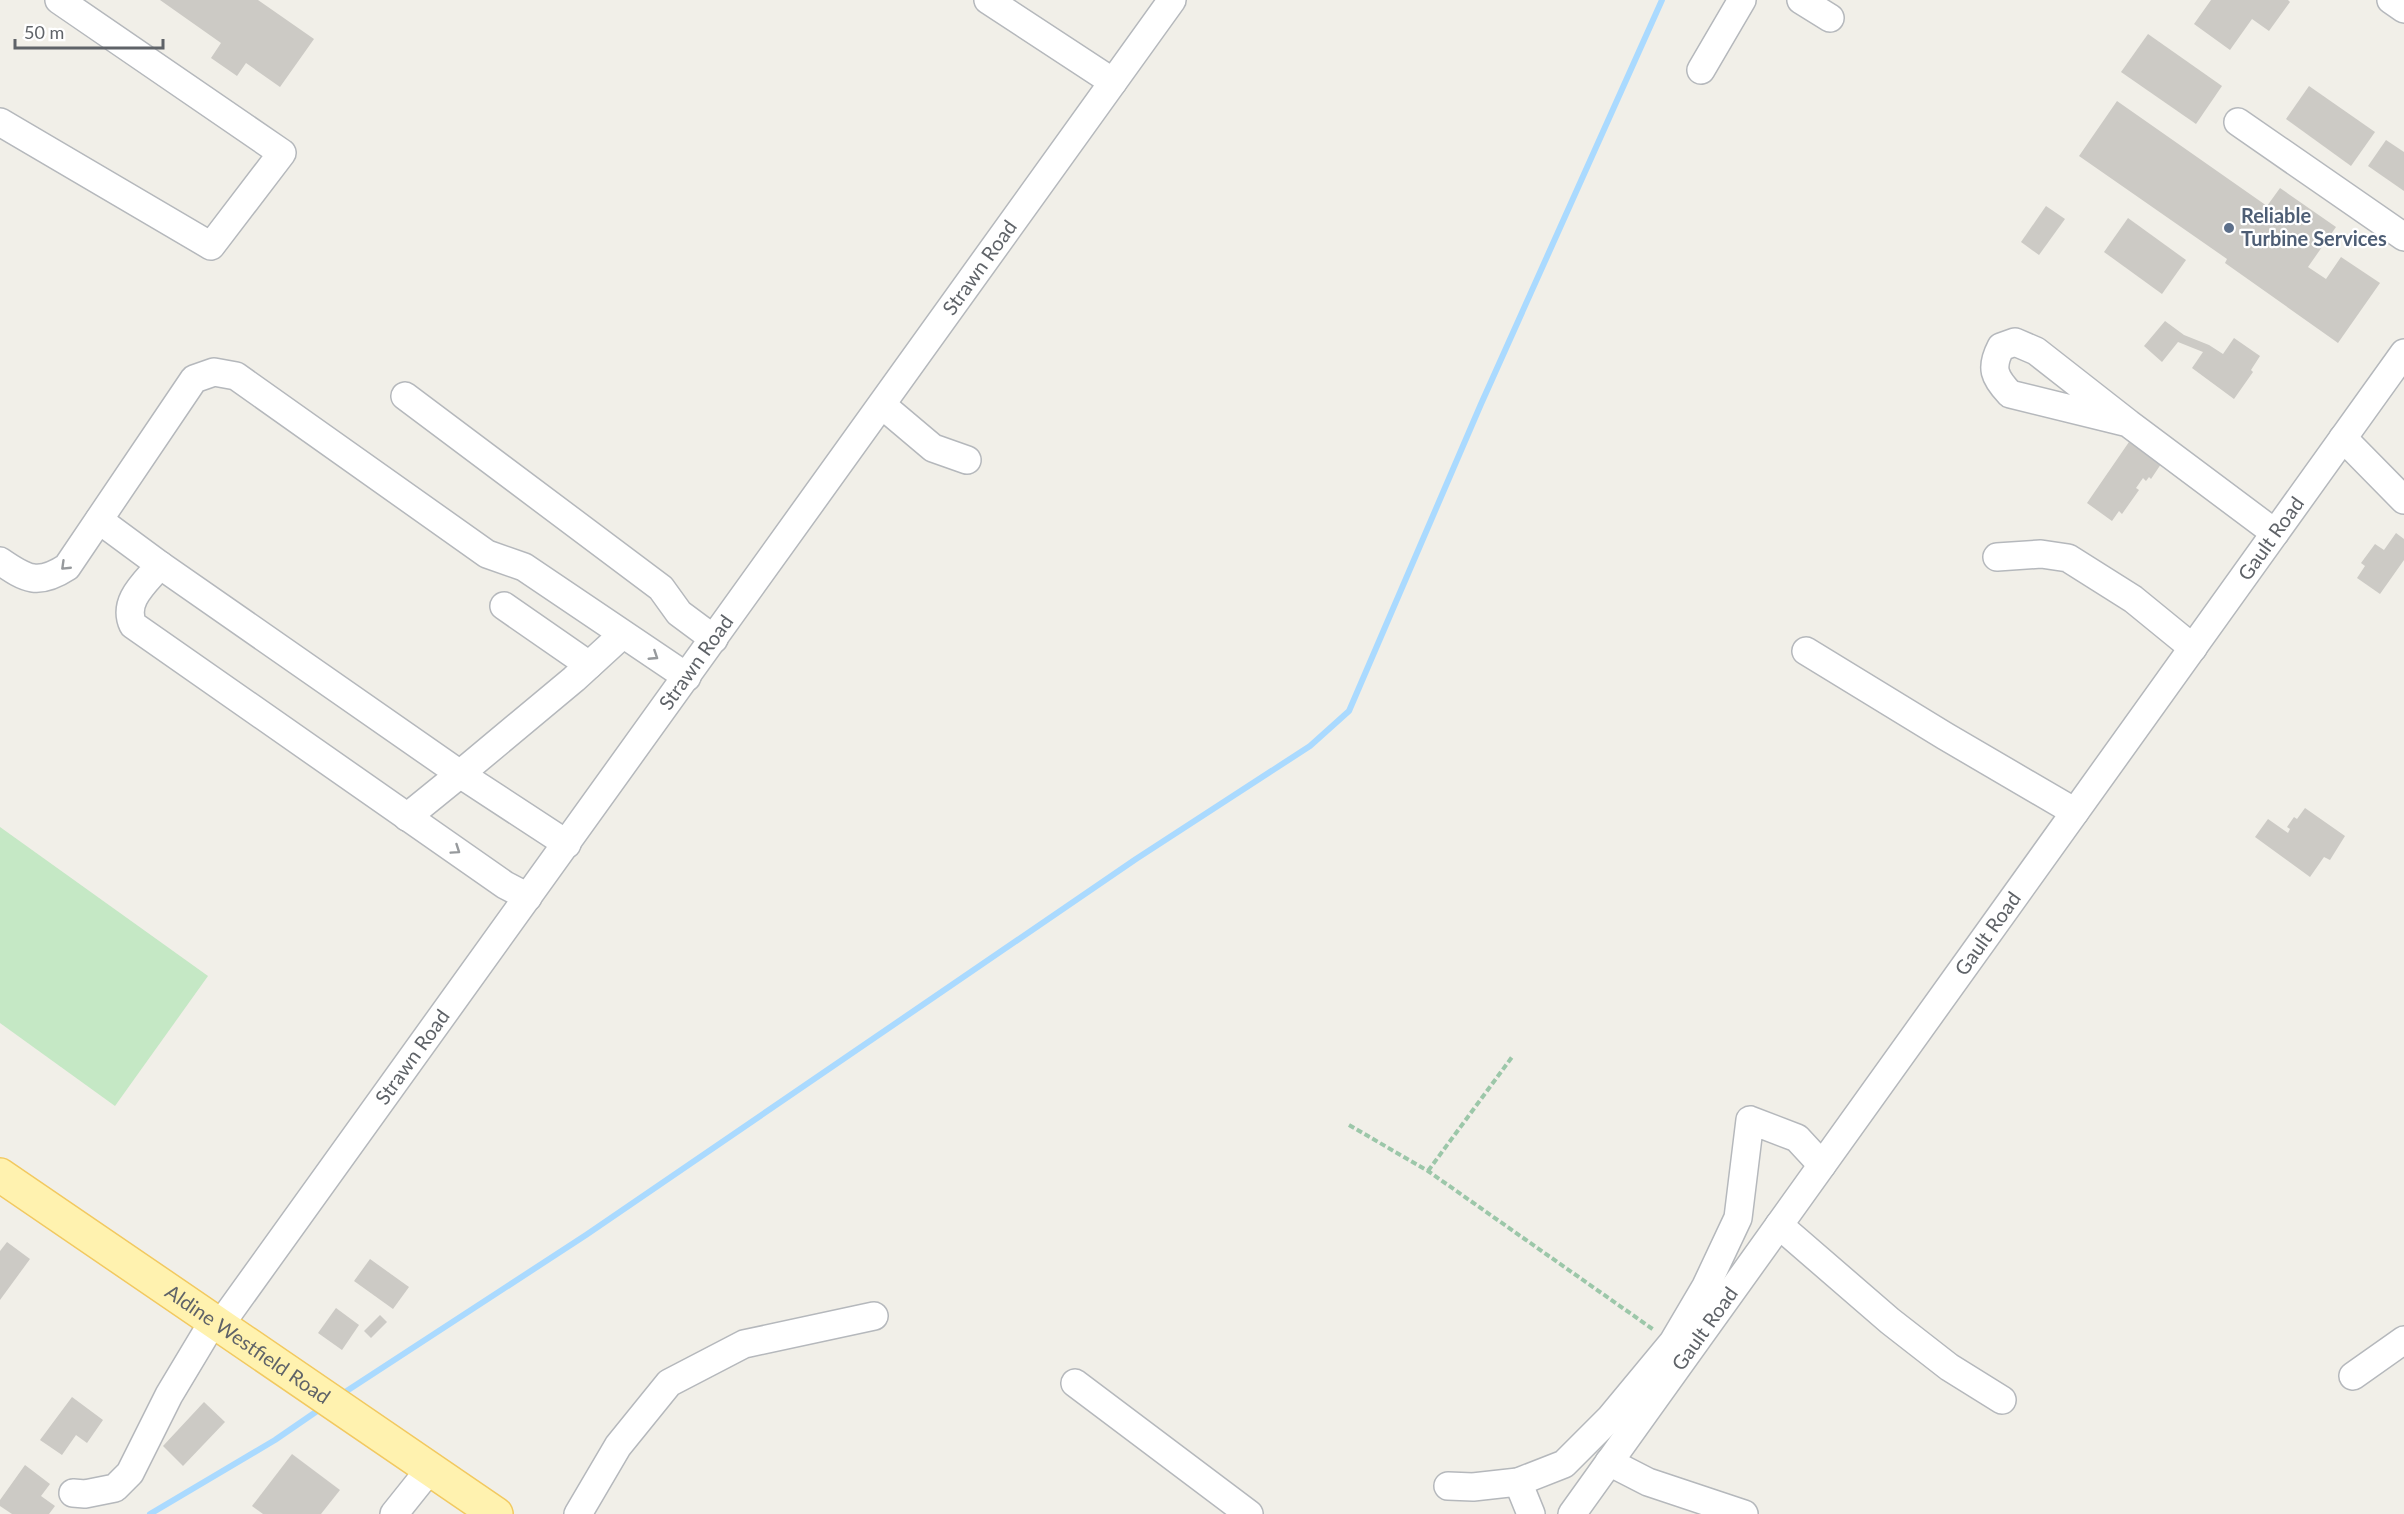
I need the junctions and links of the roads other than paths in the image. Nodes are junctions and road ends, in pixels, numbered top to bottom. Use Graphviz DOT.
graph roads {
  1 [pos="59,0"];
  2 [pos="987,0"];
  3 [pos="1172,0"];
  4 [pos="1742,0"];
  5 [pos="1801,0"];
  6 [pos="2391,0"];
  7 [pos="2404,9"];
  8 [pos="1830,18"];
  9 [pos="1701,70"];
  10 [pos="1113,82"];
  11 [pos="0,122"];
  12 [pos="2238,122"];
  13 [pos="2404,237"];
  14 [pos="2404,353"];
  15 [pos="405,396"];
  16 [pos="882,405"];
  17 [pos="2127,423"];
  18 [pos="2343,438"];
  19 [pos="967,460"];
  20 [pos="2404,500"];
  21 [pos="99,520"];
  22 [pos="2275,533"];
  23 [pos="1997,557"];
  24 [pos="0,561"];
  25 [pos="160,565"];
  26 [pos="504,606"];
  27 [pos="622,635"];
  28 [pos="714,639"];
  29 [pos="2193,648"];
  30 [pos="1806,651"];
  31 [pos="589,665"];
  32 [pos="687,677"];
  33 [pos="460,774"];
  34 [pos="2075,812"];
  35 [pos="407,817"];
  36 [pos="567,844"];
  37 [pos="528,897"];
  38 [pos="1822,1165"];
  39 [pos="2,1179"];
  40 [pos="1779,1225"];
  41 [pos="874,1316"];
  42 [pos="217,1323"];
  43 [pos="2404,1340"];
  44 [pos="2353,1376"];
  45 [pos="1075,1383"];
  46 [pos="2002,1400"];
  47 [pos="1610,1462"];
  48 [pos="430,1468"];
  49 [pos="1518,1482"];
  50 [pos="1448,1486"];
  51 [pos="73,1493"];
  52 [pos="394,1514"];
  53 [pos="496,1514"];
  54 [pos="578,1514"];
  55 [pos="1249,1514"];
  56 [pos="1531,1514"];
  57 [pos="1572,1514"];
  58 [pos="1744,1514"];
  1 -- 11 [label="street"];
  2 -- 10 [label="street"];
  3 -- 10 [label="street, Strawn Road"];
  4 -- 9 [label="street"];
  5 -- 8 [label="street"];
  6 -- 7 [label="street"];
  10 -- 16 [label="street, Strawn Road"];
  12 -- 13 [label="street"];
  14 -- 18 [label="street, Gault Road"];
  15 -- 28 [label="street"];
  16 -- 19 [label="street"];
  16 -- 28 [label="street, Strawn Road"];
  17 -- 22 [label="street"];
  18 -- 20 [label="street"];
  18 -- 22 [label="street, Gault Road"];
  21 -- 24 [label="street, one-way"];
  21 -- 25 [label="street"];
  21 -- 27 [label="street"];
  22 -- 29 [label="street, Gault Road"];
  23 -- 29 [label="street"];
  25 -- 33 [label="street"];
  25 -- 35 [label="street"];
  26 -- 31 [label="street"];
  27 -- 31 [label="street"];
  27 -- 32 [label="street, one-way"];
  28 -- 32 [label="street, Strawn Road"];
  29 -- 34 [label="street, Gault Road"];
  30 -- 34 [label="street"];
  31 -- 33 [label="street"];
  32 -- 36 [label="street, Strawn Road"];
  33 -- 35 [label="street"];
  33 -- 36 [label="street"];
  34 -- 38 [label="street, Gault Road"];
  35 -- 37 [label="street, one-way"];
  36 -- 37 [label="street, Strawn Road"];
  37 -- 42 [label="street, Strawn Road"];
  38 -- 40 [label="street, Gault Road"];
  38 -- 49 [label="street"];
  39 -- 42 [label="main road, Aldine Westfield Road"];
  40 -- 46 [label="street"];
  40 -- 47 [label="street, Gault Road"];
  41 -- 54 [label="street"];
  42 -- 48 [label="main road, Aldine Westfield Road"];
  42 -- 51 [label="street, Strawn Road"];
  43 -- 44 [label="street"];
  45 -- 55 [label="street"];
  47 -- 57 [label="street, Gault Road"];
  47 -- 58 [label="street"];
  48 -- 52 [label="street"];
  48 -- 53 [label="main road, Aldine Westfield Road"];
  49 -- 50 [label="street"];
  49 -- 56 [label="street"];
}
